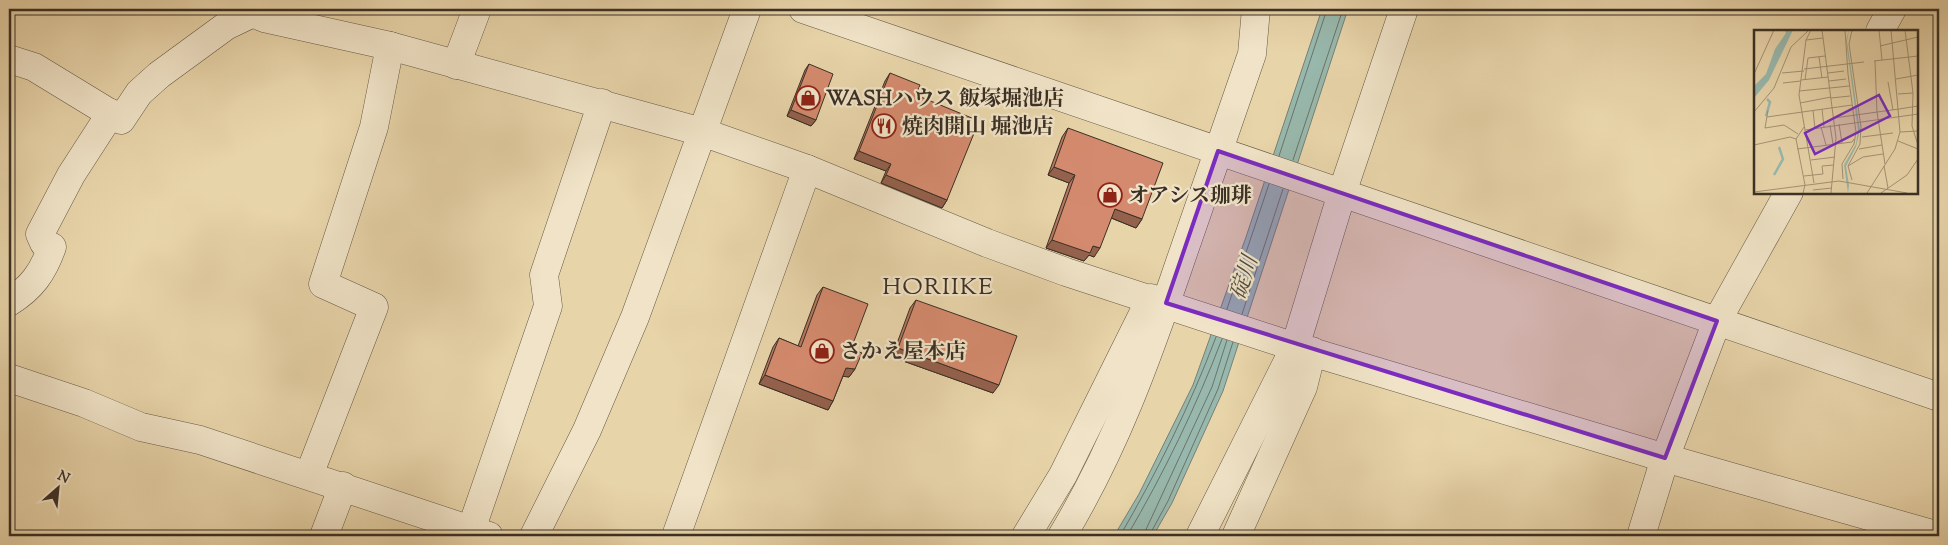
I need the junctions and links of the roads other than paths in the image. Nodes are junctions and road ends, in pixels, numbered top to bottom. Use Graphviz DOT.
graph roads {
  1 [pos="477,9"];
  2 [pos="747,9"];
  3 [pos="803,9"];
  4 [pos="1256,9"];
  5 [pos="1266,9"];
  6 [pos="1404,9"];
  7 [pos="1892,9"];
  8 [pos="257,12"];
  9 [pos="1881,30"];
  10 [pos="390,46"];
  11 [pos="1252,54"];
  12 [pos="9,59"];
  13 [pos="456,65"];
  14 [pos="602,103"];
  15 [pos="111,113"];
  16 [pos="702,132"];
  17 [pos="1221,152"];
  18 [pos="807,169"];
  19 [pos="1339,191"];
  20 [pos="1788,194"];
  21 [pos="9,302"];
  22 [pos="1163,302"];
  23 [pos="1717,321"];
  24 [pos="1297,347"];
  25 [pos="9,378"];
  26 [pos="1939,397"];
  27 [pos="1665,458"];
  28 [pos="309,475"];
  29 [pos="343,486"];
  30 [pos="480,533"];
  31 [pos="324,536"];
  32 [pos="534,536"];
  33 [pos="676,536"];
  34 [pos="1026,536"];
  35 [pos="1062,536"];
  36 [pos="1200,536"];
  37 [pos="1236,536"];
  38 [pos="1640,536"];
  39 [pos="1939,536"];
  1 -- 13 [label="street"];
  2 -- 16 [label="street"];
  3 -- 17 [label="street"];
  4 -- 11 [label="street"];
  5 -- 11 [label="street"];
  6 -- 19 [label="street"];
  7 -- 9 [label="street"];
  8 -- 10 [label="street"];
  8 -- 15 [label="street"];
  10 -- 13 [label="street"];
  10 -- 28 [label="street"];
  11 -- 17 [label="street"];
  12 -- 15 [label="street"];
  13 -- 14 [label="street"];
  14 -- 16 [label="street"];
  14 -- 30 [label="street"];
  15 -- 21 [label="street"];
  16 -- 18 [label="street"];
  16 -- 32 [label="street"];
  17 -- 19 [label="street"];
  17 -- 22 [label="street"];
  18 -- 22 [label="street"];
  18 -- 33 [label="street"];
  19 -- 23 [label="street"];
  19 -- 24 [label="street"];
  20 -- 23 [label="street"];
  22 -- 24 [label="street"];
  22 -- 34 [label="street"];
  22 -- 35 [label="street"];
  23 -- 26 [label="street"];
  23 -- 27 [label="street"];
  24 -- 27 [label="street"];
  24 -- 36 [label="street"];
  24 -- 37 [label="street"];
  25 -- 28 [label="street"];
  27 -- 38 [label="street"];
  27 -- 39 [label="street"];
  28 -- 29 [label="street"];
  29 -- 30 [label="street"];
  29 -- 31 [label="street"];
}
